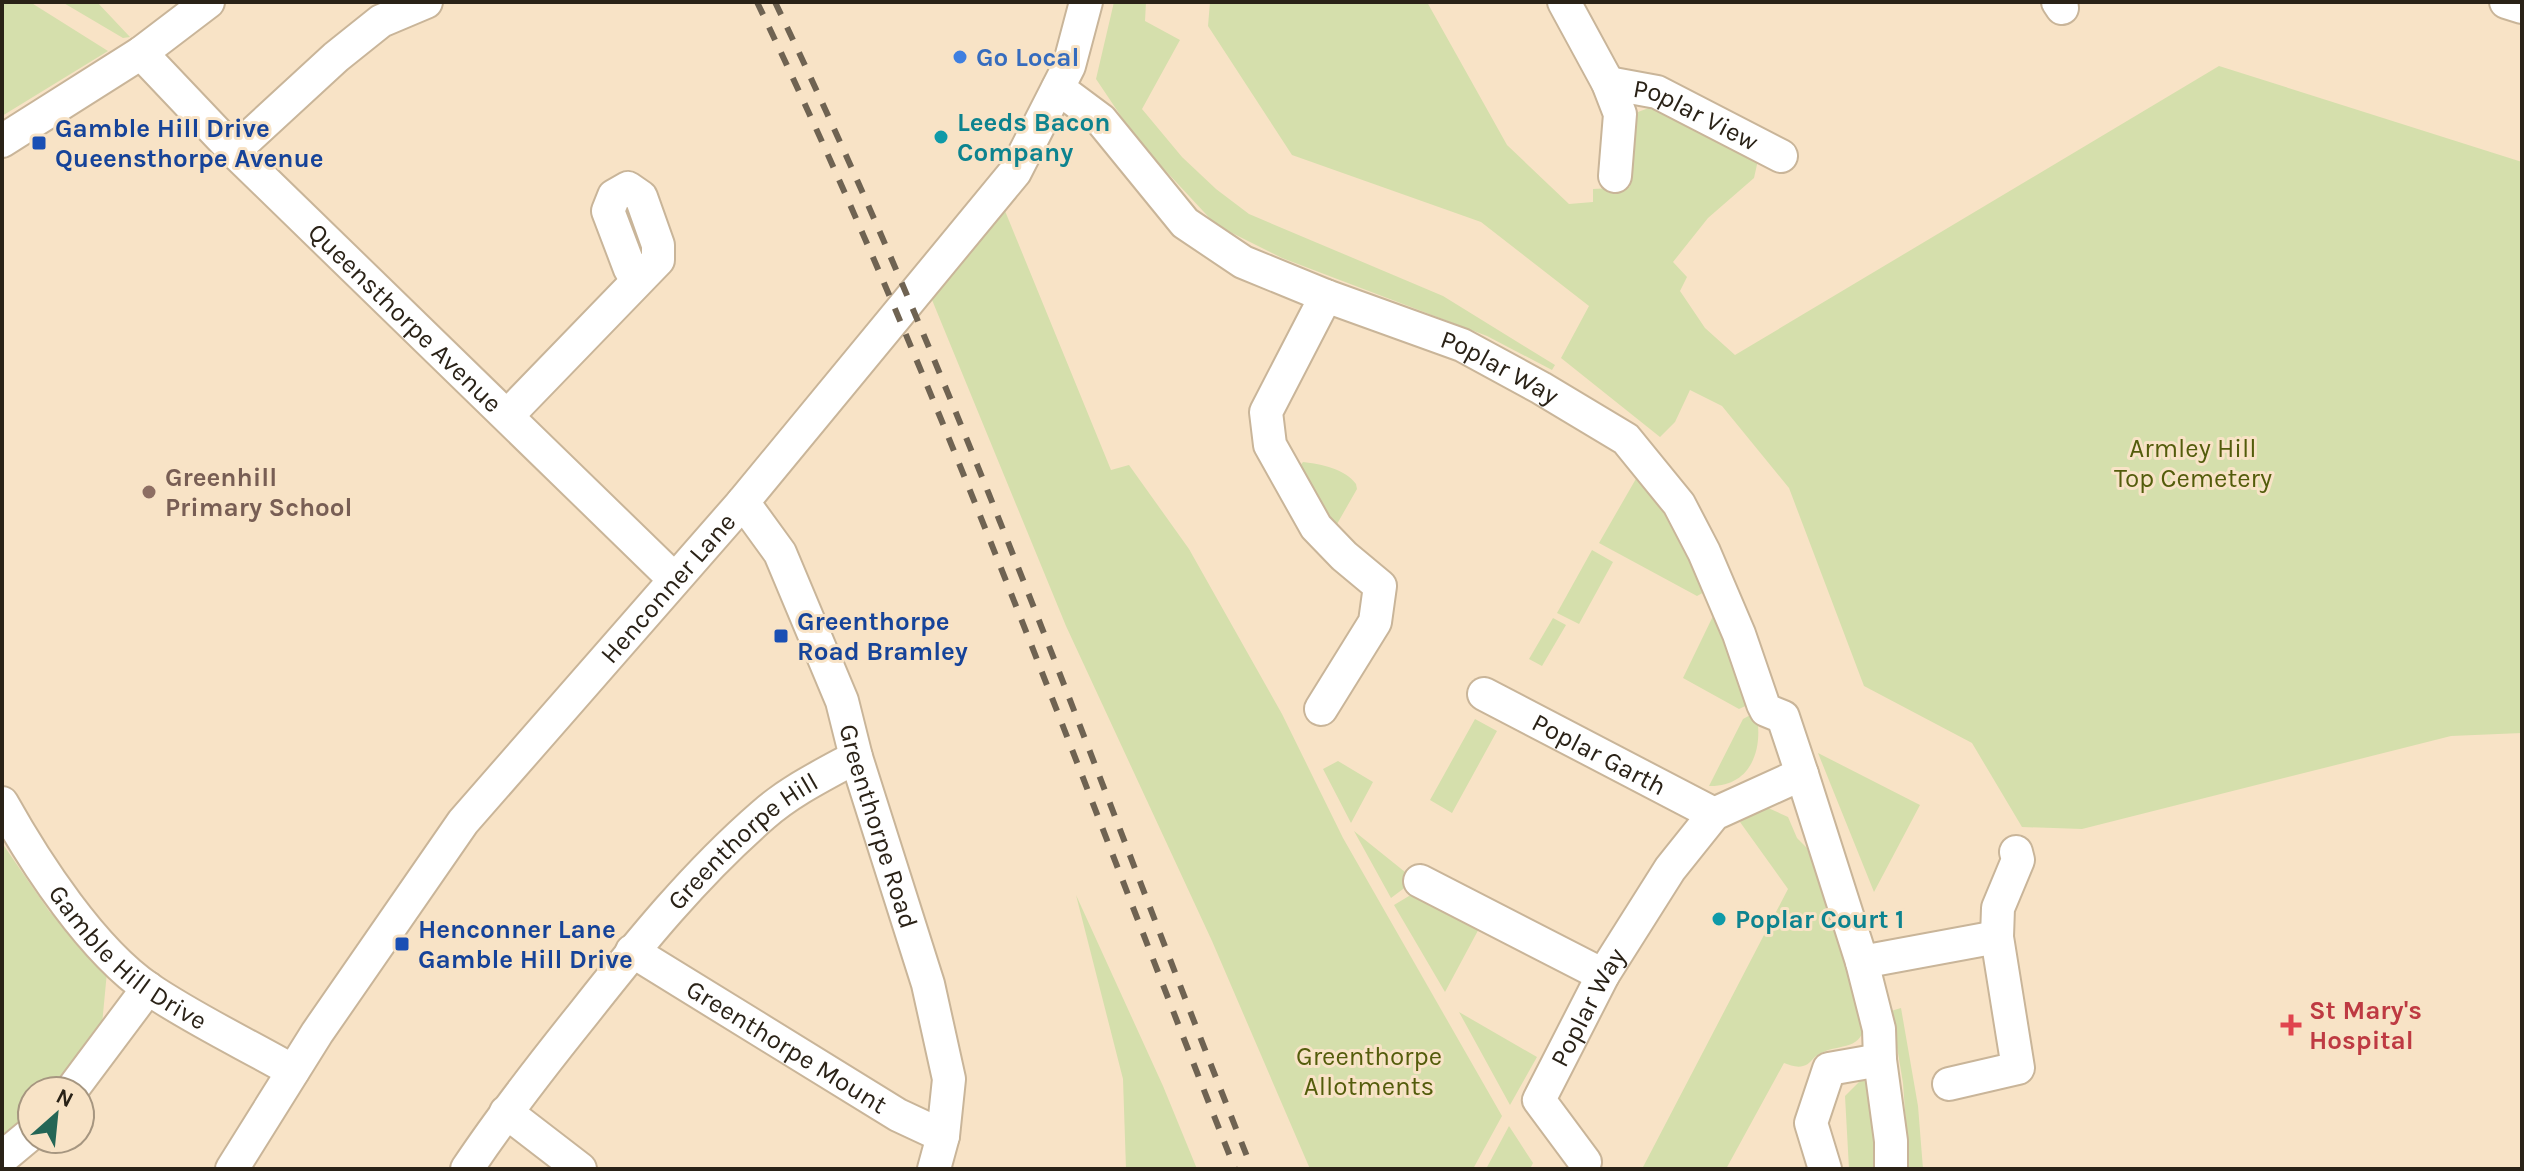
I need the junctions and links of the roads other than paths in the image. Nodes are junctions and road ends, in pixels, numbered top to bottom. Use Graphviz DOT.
graph roads {
  1 [pos="208,2"];
  2 [pos="426,2"];
  3 [pos="1086,2"];
  4 [pos="1564,2"];
  5 [pos="2506,2"];
  6 [pos="2522,7"];
  7 [pos="141,53"];
  8 [pos="1608,83"];
  9 [pos="1058,88"];
  10 [pos="2,141"];
  11 [pos="234,151"];
  12 [pos="1781,156"];
  13 [pos="1615,176"];
  14 [pos="639,276"];
  15 [pos="1326,296"];
  16 [pos="508,415"];
  17 [pos="743,502"];
  18 [pos="674,579"];
  19 [pos="1484,694"];
  20 [pos="1321,709"];
  21 [pos="856,757"];
  22 [pos="1802,774"];
  23 [pos="2,803"];
  24 [pos="1714,814"];
  25 [pos="2016,852"];
  26 [pos="1420,881"];
  27 [pos="1997,937"];
  28 [pos="632,951"];
  29 [pos="1862,962"];
  30 [pos="1603,975"];
  31 [pos="148,988"];
  32 [pos="1880,1060"];
  33 [pos="293,1071"];
  34 [pos="83,1075"];
  35 [pos="1949,1084"];
  36 [pos="506,1112"];
  37 [pos="943,1136"];
  38 [pos="1585,1162"];
  39 [pos="232,1169"];
  40 [pos="467,1169"];
  41 [pos="580,1169"];
  42 [pos="934,1169"];
  43 [pos="1825,1169"];
  44 [pos="1891,1169"];
  1 -- 7 [label="street"];
  2 -- 11 [label="street"];
  3 -- 9 [label="street, Henconner Lane"];
  4 -- 8 [label="street"];
  5 -- 6 [label="street"];
  7 -- 10 [label="street"];
  7 -- 11 [label="street, Queensthorpe Avenue"];
  8 -- 12 [label="street, Poplar View"];
  8 -- 13 [label="street"];
  9 -- 15 [label="street, Poplar Way"];
  9 -- 17 [label="street, Henconner Lane"];
  11 -- 16 [label="street, Queensthorpe Avenue"];
  14 -- 16 [label="street"];
  15 -- 20 [label="street"];
  15 -- 22 [label="street, Poplar Way"];
  16 -- 18 [label="street, Queensthorpe Avenue"];
  17 -- 18 [label="street, Henconner Lane"];
  17 -- 21 [label="street, Greenthorpe Road"];
  18 -- 33 [label="street, Henconner Lane"];
  19 -- 24 [label="street, Poplar Garth"];
  21 -- 28 [label="street, Greenthorpe Hill"];
  21 -- 37 [label="street, Greenthorpe Road"];
  22 -- 24 [label="street, Poplar Way"];
  22 -- 29 [label="street, Poplar Way"];
  23 -- 31 [label="street, Gamble Hill Drive"];
  24 -- 30 [label="street, Poplar Way"];
  25 -- 27 [label="street"];
  26 -- 30 [label="street"];
  27 -- 29 [label="street"];
  27 -- 35 [label="street"];
  28 -- 36 [label="street, Greenthorpe Hill"];
  28 -- 37 [label="street, Greenthorpe Mount"];
  29 -- 32 [label="street, Poplar Way"];
  30 -- 38 [label="street, Poplar Way"];
  31 -- 33 [label="street, Gamble Hill Drive"];
  31 -- 34 [label="street"];
  32 -- 43 [label="street"];
  32 -- 44 [label="street, Poplar Way"];
  33 -- 39 [label="street, Henconner Lane"];
  36 -- 40 [label="street, Greenthorpe Hill"];
  36 -- 41 [label="street"];
  37 -- 42 [label="street, Greenthorpe Road"];
}
